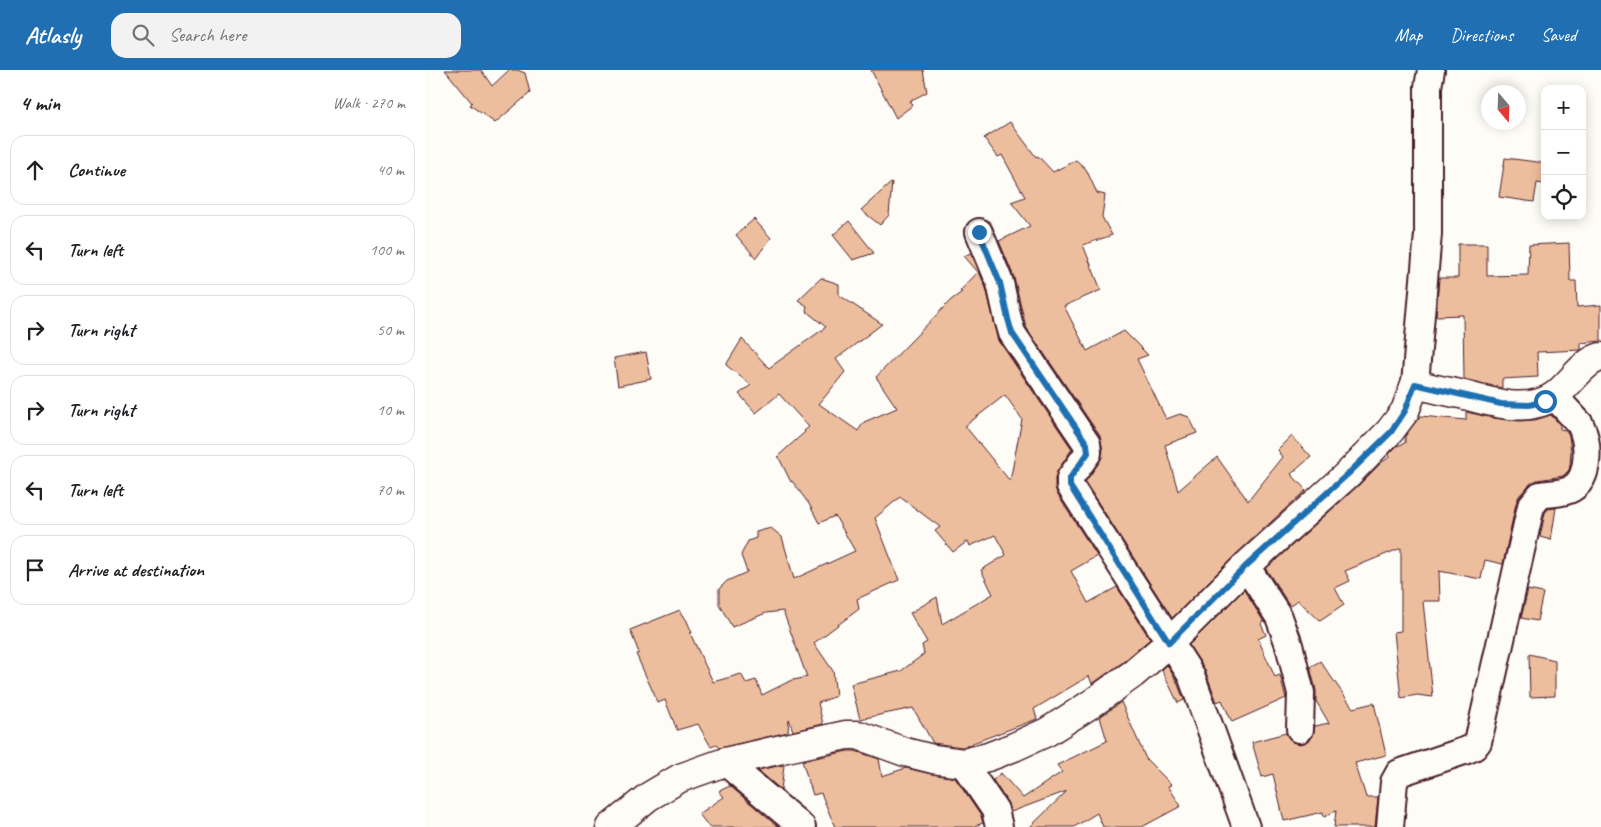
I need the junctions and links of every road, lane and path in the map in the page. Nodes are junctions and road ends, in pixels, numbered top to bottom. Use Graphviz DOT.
graph roads {
  1 [pos="1431,70"];
  2 [pos="979,232"];
  3 [pos="1601,357"];
  4 [pos="1415,384"];
  5 [pos="1554,396"];
  6 [pos="1246,566"];
  7 [pos="1169,643"];
  8 [pos="1300,729"];
  9 [pos="725,762"];
  10 [pos="963,763"];
  11 [pos="611,827"];
  12 [pos="802,827"];
  13 [pos="999,827"];
  14 [pos="1246,827"];
  15 [pos="1390,827"];
  1 -- 4 [label="street"];
  2 -- 7 [label="street"];
  3 -- 5 [label="street"];
  4 -- 5 [label="street"];
  4 -- 6 [label="street"];
  5 -- 15 [label="street"];
  6 -- 7 [label="street"];
  6 -- 8 [label="street"];
  7 -- 10 [label="street"];
  7 -- 14 [label="street"];
  9 -- 10 [label="street"];
  9 -- 11 [label="street"];
  9 -- 12 [label="street"];
  10 -- 13 [label="street"];
}
